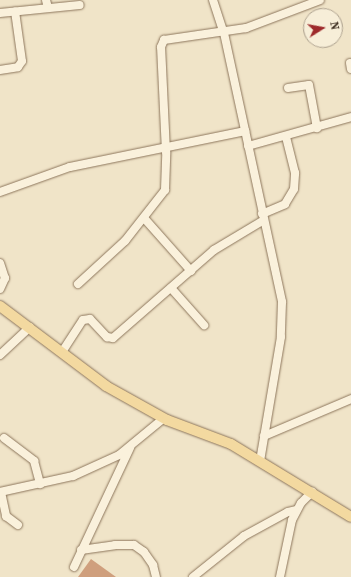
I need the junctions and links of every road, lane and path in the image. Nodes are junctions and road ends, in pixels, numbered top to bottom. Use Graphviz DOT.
graph roads {
  1 [pos="213,0"];
  2 [pos="320,0"];
  3 [pos="47,4"];
  4 [pos="80,5"];
  5 [pos="15,11"];
  6 [pos="0,13"];
  7 [pos="223,31"];
  8 [pos="0,70"];
  9 [pos="288,88"];
  10 [pos="351,116"];
  11 [pos="317,128"];
  12 [pos="245,132"];
  13 [pos="286,136"];
  14 [pos="165,146"];
  15 [pos="248,146"];
  16 [pos="0,192"];
  17 [pos="263,217"];
  18 [pos="144,218"];
  19 [pos="0,263"];
  20 [pos="191,271"];
  21 [pos="78,284"];
  22 [pos="171,288"];
  23 [pos="0,289"];
  24 [pos="0,306"];
  25 [pos="204,325"];
  26 [pos="30,327"];
  27 [pos="62,352"];
  28 [pos="0,355"];
  29 [pos="351,398"];
  30 [pos="164,418"];
  31 [pos="264,436"];
  32 [pos="4,438"];
  33 [pos="130,447"];
  34 [pos="260,461"];
  35 [pos="40,484"];
  36 [pos="0,492"];
  37 [pos="312,492"];
  38 [pos="296,510"];
  39 [pos="351,517"];
  40 [pos="18,525"];
  41 [pos="82,550"];
  42 [pos="74,567"];
  43 [pos="156,577"];
  44 [pos="192,577"];
  45 [pos="280,577"];
  1 -- 7 [label="street"];
  2 -- 7 [label="street"];
  3 -- 4 [label="street"];
  3 -- 5 [label="street"];
  5 -- 6 [label="street"];
  5 -- 8 [label="street"];
  7 -- 12 [label="street"];
  7 -- 14 [label="street"];
  9 -- 11 [label="street"];
  10 -- 11 [label="street"];
  11 -- 13 [label="street"];
  12 -- 14 [label="street"];
  12 -- 15 [label="street"];
  13 -- 15 [label="street"];
  13 -- 17 [label="street"];
  14 -- 16 [label="street"];
  14 -- 18 [label="street"];
  15 -- 17 [label="street"];
  17 -- 20 [label="street"];
  17 -- 31 [label="street"];
  18 -- 20 [label="street"];
  18 -- 21 [label="street"];
  19 -- 23 [label="street"];
  20 -- 22 [label="street"];
  22 -- 25 [label="street"];
  22 -- 27 [label="street"];
  24 -- 26 [label="main road"];
  26 -- 27 [label="main road"];
  26 -- 28 [label="street"];
  27 -- 30 [label="main road"];
  29 -- 31 [label="street"];
  30 -- 33 [label="street"];
  30 -- 34 [label="main road"];
  31 -- 34 [label="street"];
  32 -- 35 [label="street"];
  33 -- 35 [label="street"];
  33 -- 41 [label="street"];
  34 -- 37 [label="main road"];
  35 -- 36 [label="street"];
  36 -- 40 [label="street"];
  37 -- 38 [label="street"];
  37 -- 39 [label="main road"];
  38 -- 44 [label="street"];
  38 -- 45 [label="street"];
  41 -- 42 [label="street"];
  41 -- 43 [label="street"];
}
